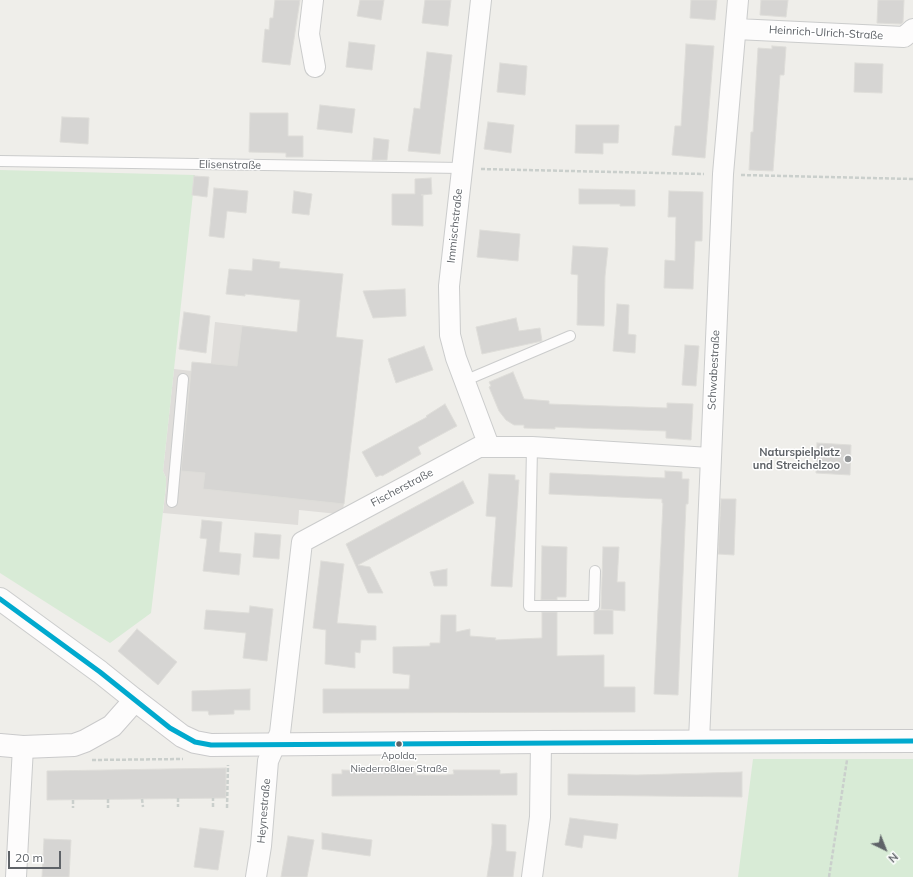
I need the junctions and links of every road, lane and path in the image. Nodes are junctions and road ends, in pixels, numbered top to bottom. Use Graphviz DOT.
graph roads {
  1 [pos="313,0"];
  2 [pos="481,0"];
  3 [pos="738,0"];
  4 [pos="736,29"];
  5 [pos="913,29"];
  6 [pos="315,67"];
  7 [pos="0,161"];
  8 [pos="461,168"];
  9 [pos="722,174"];
  10 [pos="913,179"];
  11 [pos="570,336"];
  12 [pos="183,379"];
  13 [pos="464,381"];
  14 [pos="489,446"];
  15 [pos="532,447"];
  16 [pos="710,458"];
  17 [pos="172,502"];
  18 [pos="595,572"];
  19 [pos="0,599"];
  20 [pos="135,700"];
  21 [pos="913,741"];
  22 [pos="541,742"];
  23 [pos="699,742"];
  24 [pos="851,742"];
  25 [pos="0,745"];
  26 [pos="275,745"];
  27 [pos="23,747"];
  28 [pos="228,758"];
  29 [pos="184,759"];
  30 [pos="86,760"];
  31 [pos="178,798"];
  32 [pos="213,798"];
  33 [pos="108,799"];
  34 [pos="142,799"];
  35 [pos="73,800"];
  36 [pos="143,807"];
  37 [pos="178,807"];
  38 [pos="213,807"];
  39 [pos="73,808"];
  40 [pos="108,808"];
  41 [pos="227,808"];
  42 [pos="16,877"];
  43 [pos="256,877"];
  44 [pos="532,877"];
  45 [pos="829,877"];
  1 -- 6 [label="street"];
  2 -- 8 [label="street, Immischstraße"];
  3 -- 4 [label="street, Schwabestraße"];
  4 -- 5 [label="street, Heinrich-Ulrich-Straße"];
  4 -- 9 [label="street, Schwabestraße"];
  7 -- 8 [label="lane, Elisenstraße"];
  8 -- 9 [label="path"];
  8 -- 13 [label="street, Immischstraße"];
  9 -- 10 [label="path"];
  9 -- 16 [label="street, Schwabestraße"];
  11 -- 13 [label="lane"];
  12 -- 17 [label="lane"];
  13 -- 14 [label="street, Immischstraße"];
  14 -- 15 [label="street, Fischerstraße"];
  14 -- 26 [label="street, Fischerstraße"];
  15 -- 16 [label="street, Fischerstraße"];
  15 -- 18 [label="lane"];
  16 -- 23 [label="street, Schwabestraße"];
  19 -- 20 [label="main road"];
  20 -- 26 [label="main road"];
  20 -- 27 [label="main road"];
  21 -- 24 [label="main road"];
  22 -- 23 [label="main road"];
  22 -- 26 [label="main road"];
  22 -- 44 [label="street"];
  23 -- 24 [label="main road"];
  24 -- 45 [label="path"];
  25 -- 27 [label="main road"];
  26 -- 43 [label="street, Heynestraße"];
  27 -- 42 [label="street"];
  28 -- 41 [label="path"];
  29 -- 30 [label="path"];
  31 -- 37 [label="path"];
  32 -- 38 [label="path"];
  33 -- 40 [label="path"];
  34 -- 36 [label="path"];
  35 -- 39 [label="path"];
}
